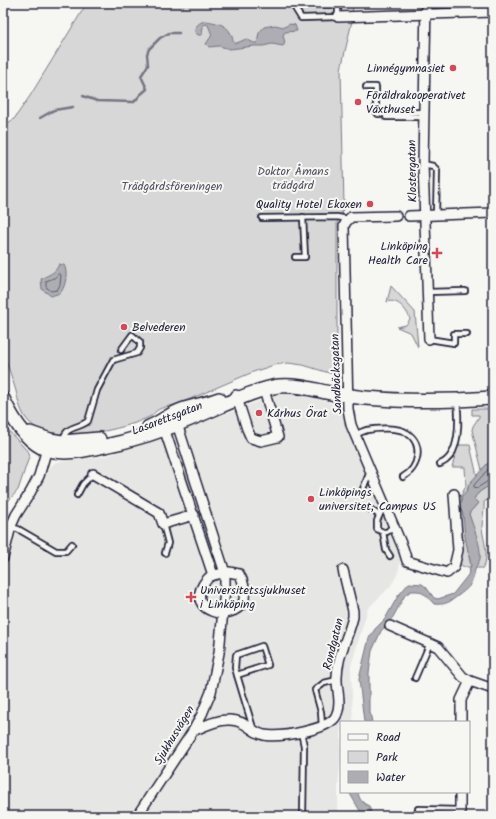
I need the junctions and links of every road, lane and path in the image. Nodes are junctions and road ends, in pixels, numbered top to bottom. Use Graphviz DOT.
graph roads {
  1 [pos="426,3"];
  2 [pos="475,3"];
  3 [pos="338,4"];
  4 [pos="493,12"];
  5 [pos="476,13"];
  6 [pos="426,14"];
  7 [pos="338,17"];
  8 [pos="366,87"];
  9 [pos="424,114"];
  10 [pos="386,117"];
  11 [pos="423,164"];
  12 [pos="493,213"];
  13 [pos="436,215"];
  14 [pos="396,216"];
  15 [pos="409,216"];
  16 [pos="425,216"];
  17 [pos="304,217"];
  18 [pos="262,218"];
  19 [pos="348,219"];
  20 [pos="295,257"];
  21 [pos="465,291"];
  22 [pos="427,292"];
  23 [pos="467,334"];
  24 [pos="429,339"];
  25 [pos="121,350"];
  26 [pos="264,390"];
  27 [pos="347,394"];
  28 [pos="236,396"];
  29 [pos="493,398"];
  30 [pos="3,399"];
  31 [pos="217,400"];
  32 [pos="457,401"];
  33 [pos="179,424"];
  34 [pos="164,425"];
  35 [pos="355,435"];
  36 [pos="53,444"];
  37 [pos="440,464"];
  38 [pos="370,469"];
  39 [pos="93,474"];
  40 [pos="403,477"];
  41 [pos="363,489"];
  42 [pos="454,494"];
  43 [pos="77,495"];
  44 [pos="384,505"];
  45 [pos="370,509"];
  46 [pos="194,515"];
  47 [pos="379,515"];
  48 [pos="163,524"];
  49 [pos="7,526"];
  50 [pos="393,526"];
  51 [pos="383,532"];
  52 [pos="72,544"];
  53 [pos="165,553"];
  54 [pos="390,556"];
  55 [pos="3,558"];
  56 [pos="343,570"];
  57 [pos="224,573"];
  58 [pos="213,575"];
  59 [pos="223,614"];
  60 [pos="390,626"];
  61 [pos="430,644"];
  62 [pos="237,675"];
  63 [pos="415,678"];
  64 [pos="337,680"];
  65 [pos="470,681"];
  66 [pos="493,689"];
  67 [pos="461,721"];
  68 [pos="322,726"];
  69 [pos="253,728"];
  70 [pos="193,731"];
  71 [pos="301,732"];
  72 [pos="460,793"];
  73 [pos="418,809"];
  74 [pos="460,813"];
  75 [pos="137,816"];
  76 [pos="303,816"];
  1 -- 6 [label="street, Klostergatan"];
  2 -- 5 [label="lane"];
  3 -- 7 [label="lane"];
  3 -- 7 [label="lane"];
  4 -- 5 [label="street"];
  5 -- 6 [label="street"];
  6 -- 7 [label="street"];
  6 -- 9 [label="street, Klostergatan"];
  8 -- 9 [label="lane"];
  9 -- 10 [label="lane"];
  9 -- 11 [label="street, Klostergatan"];
  11 -- 13 [label="lane"];
  11 -- 16 [label="street, Klostergatan"];
  12 -- 13 [label="street"];
  13 -- 16 [label="street"];
  14 -- 19 [label="street"];
  15 -- 16 [label="street"];
  16 -- 22 [label="street, Klostergatan"];
  17 -- 18 [label="lane"];
  17 -- 19 [label="lane"];
  17 -- 20 [label="lane"];
  19 -- 27 [label="street, Sandbäcksgatan"];
  21 -- 22 [label="lane"];
  22 -- 24 [label="street, Klostergatan"];
  23 -- 24 [label="lane"];
  25 -- 36 [label="lane"];
  26 -- 27 [label="main road, Lasarettsgatan"];
  26 -- 28 [label="main road, Lasarettsgatan"];
  26 -- 28 [label="street"];
  27 -- 28 [label="main road, Lasarettsgatan"];
  27 -- 32 [label="main road, Lasarettsgatan"];
  27 -- 35 [label="street, Sandbäcksgatan"];
  28 -- 31 [label="main road, Lasarettsgatan"];
  28 -- 33 [label="main road, Lasarettsgatan"];
  29 -- 32 [label="main road, Lasarettsgatan"];
  30 -- 36 [label="main road"];
  31 -- 33 [label="street, Lasarettsgatan"];
  31 -- 34 [label="main road, Lasarettsgatan"];
  32 -- 37 [label="lane"];
  33 -- 34 [label="main road, Lasarettsgatan"];
  33 -- 57 [label="street, Sjukhusvägen"];
  34 -- 36 [label="main road, Lasarettsgatan"];
  34 -- 46 [label="street"];
  35 -- 38 [label="street, Sandbäcksgatan"];
  35 -- 40 [label="lane"];
  36 -- 49 [label="street"];
  38 -- 41 [label="lane"];
  38 -- 44 [label="street, Sandbäcksgatan"];
  39 -- 43 [label="lane"];
  39 -- 48 [label="street"];
  42 -- 50 [label="street, Sandbäcksgatan"];
  44 -- 47 [label="lane"];
  44 -- 50 [label="street, Sandbäcksgatan"];
  45 -- 47 [label="lane"];
  46 -- 48 [label="street"];
  46 -- 58 [label="street"];
  47 -- 51 [label="lane"];
  48 -- 53 [label="lane"];
  49 -- 52 [label="lane"];
  49 -- 55 [label="street"];
  50 -- 51 [label="lane"];
  51 -- 54 [label="lane"];
  56 -- 64 [label="street, Rondgatan"];
  57 -- 58 [label="street"];
  57 -- 59 [label="street, Sjukhusvägen"];
  57 -- 59 [label="street"];
  58 -- 59 [label="street"];
  59 -- 70 [label="street, Sjukhusvägen"];
  60 -- 61 [label="street"];
  61 -- 63 [label="lane"];
  61 -- 65 [label="street"];
  62 -- 62 [label="lane"];
  62 -- 69 [label="lane"];
  64 -- 68 [label="street, Rondgatan"];
  64 -- 68 [label="lane"];
  65 -- 66 [label="street"];
  65 -- 67 [label="street"];
  68 -- 71 [label="street, Rondgatan"];
  69 -- 70 [label="street, Rondgatan"];
  69 -- 71 [label="street, Rondgatan"];
  70 -- 75 [label="street, Sjukhusvägen"];
  71 -- 76 [label="lane"];
  72 -- 74 [label="street"];
  73 -- 74 [label="lane"];
}
